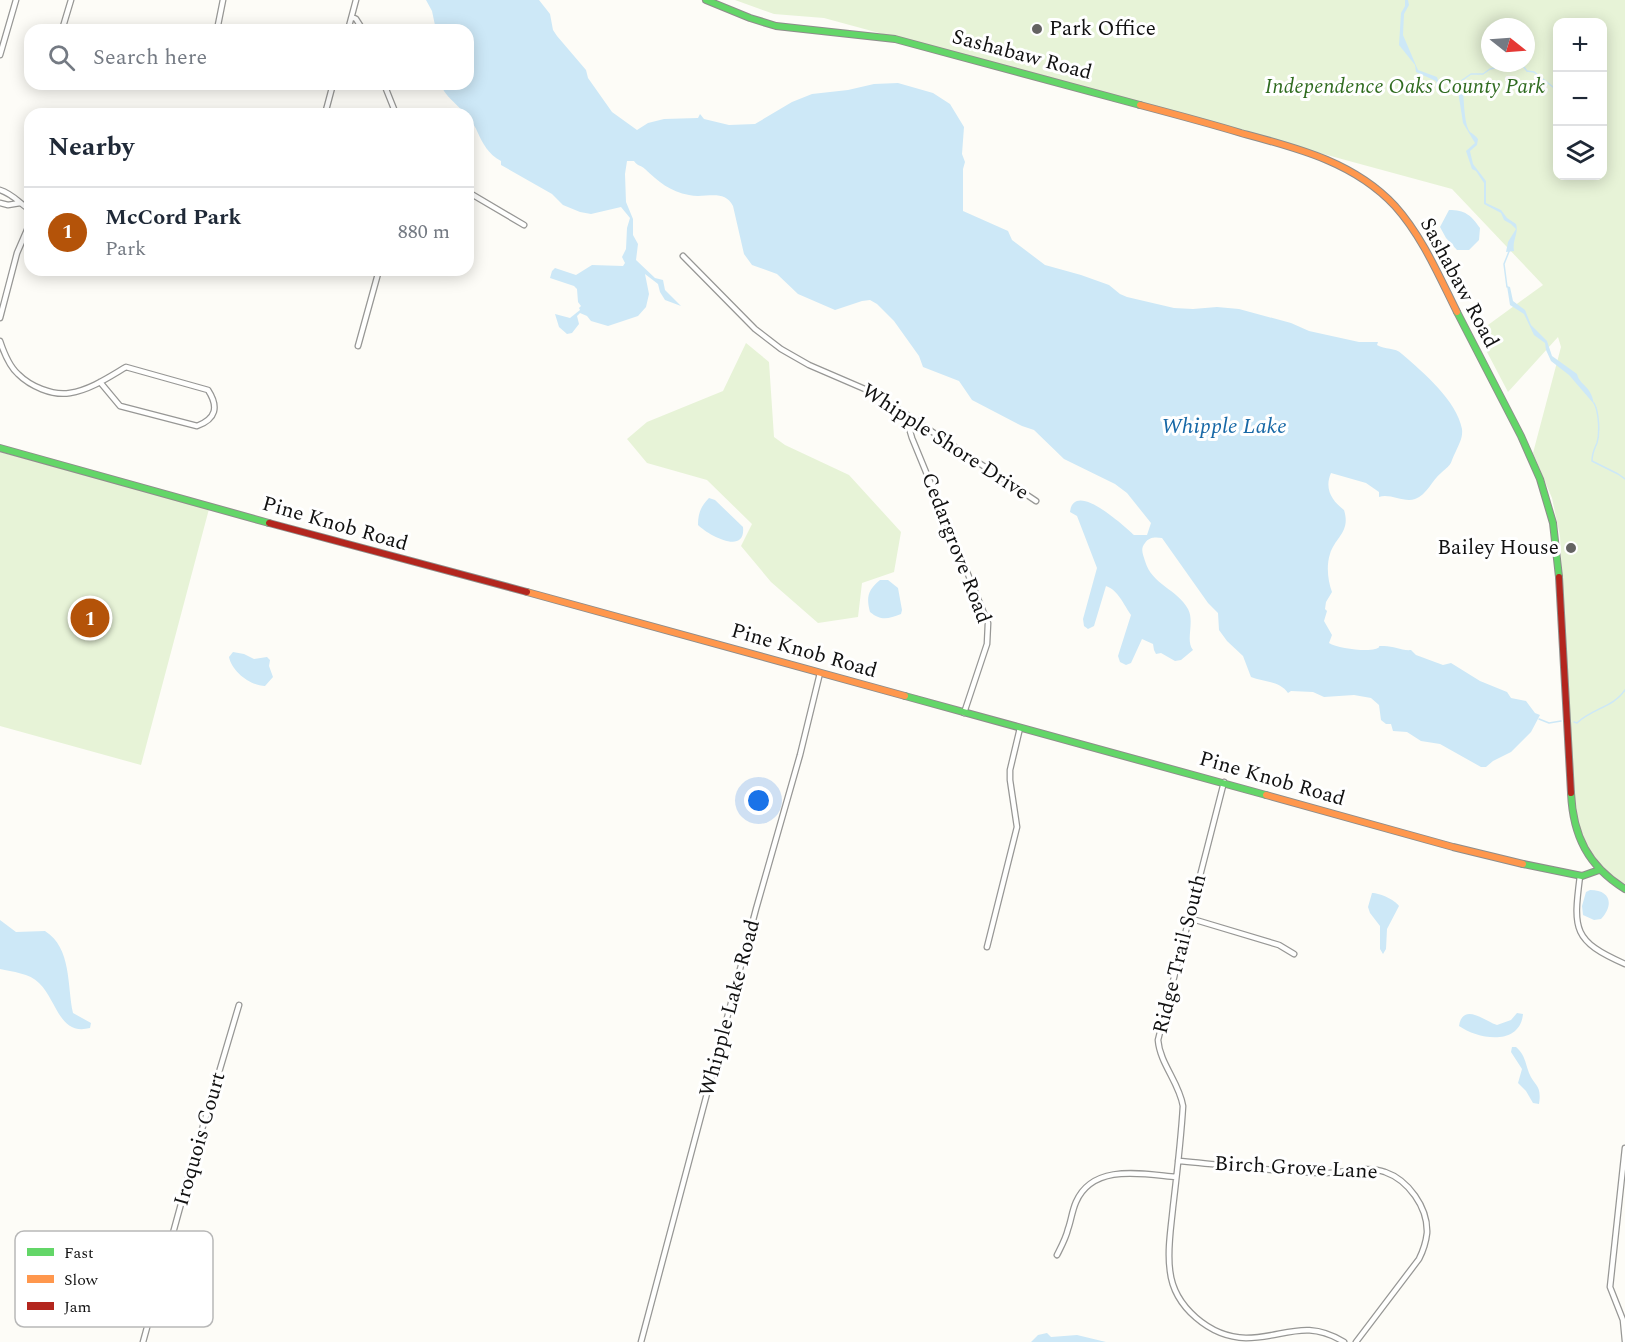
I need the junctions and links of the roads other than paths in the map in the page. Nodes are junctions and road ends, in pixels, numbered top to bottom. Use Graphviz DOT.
graph roads {
  1 [pos="16,0"];
  2 [pos="70,0"];
  3 [pos="223,0"];
  4 [pos="357,0"];
  5 [pos="706,0"];
  6 [pos="351,17"];
  7 [pos="64,24"];
  8 [pos="218,24"];
  9 [pos="349,24"];
  10 [pos="359,24"];
  11 [pos="0,54"];
  12 [pos="331,90"];
  13 [pos="386,90"];
  14 [pos="327,108"];
  15 [pos="394,108"];
  16 [pos="0,190"];
  17 [pos="474,196"];
  18 [pos="0,203"];
  19 [pos="20,203"];
  20 [pos="24,206"];
  21 [pos="524,225"];
  22 [pos="24,237"];
  23 [pos="683,256"];
  24 [pos="377,276"];
  25 [pos="0,318"];
  26 [pos="0,341"];
  27 [pos="358,346"];
  28 [pos="100,382"];
  29 [pos="910,419"];
  30 [pos="0,448"];
  31 [pos="1036,501"];
  32 [pos="820,674"];
  33 [pos="964,712"];
  34 [pos="1020,728"];
  35 [pos="1224,782"];
  36 [pos="1599,870"];
  37 [pos="1580,876"];
  38 [pos="1625,889"];
  39 [pos="1189,918"];
  40 [pos="987,947"];
  41 [pos="1294,954"];
  42 [pos="1625,964"];
  43 [pos="239,1005"];
  44 [pos="1625,1148"];
  45 [pos="1178,1161"];
  46 [pos="1176,1177"];
  47 [pos="174,1231"];
  48 [pos="1057,1255"];
  49 [pos="147,1327"];
  50 [pos="1625,1341"];
  51 [pos="143,1342"];
  52 [pos="641,1342"];
  53 [pos="1344,1342"];
  54 [pos="1356,1342"];
  1 -- 11 [label="street"];
  2 -- 7 [label="street"];
  3 -- 8 [label="street"];
  4 -- 6 [label="street"];
  5 -- 36 [label="street, Sashabaw Road"];
  6 -- 9 [label="street"];
  6 -- 10 [label="street"];
  12 -- 14 [label="street"];
  13 -- 15 [label="street"];
  16 -- 19 [label="street"];
  17 -- 21 [label="street"];
  18 -- 19 [label="street"];
  19 -- 20 [label="street"];
  22 -- 25 [label="street"];
  23 -- 29 [label="street, Whipple Shore Drive"];
  24 -- 27 [label="street"];
  26 -- 28 [label="street"];
  28 -- 28 [label="street"];
  29 -- 31 [label="street, Whipple Shore Drive"];
  29 -- 33 [label="street, Cedargrove Road"];
  30 -- 32 [label="street, Pine Knob Road"];
  32 -- 33 [label="street, Pine Knob Road"];
  32 -- 52 [label="street, Whipple Lake Road"];
  33 -- 34 [label="street, Pine Knob Road"];
  34 -- 35 [label="street, Pine Knob Road"];
  34 -- 40 [label="street"];
  35 -- 37 [label="street, Pine Knob Road"];
  35 -- 39 [label="street, Ridge Trail South"];
  36 -- 37 [label="street, Pine Knob Road"];
  36 -- 38 [label="street, Sashabaw Road"];
  37 -- 42 [label="street"];
  39 -- 41 [label="street"];
  39 -- 45 [label="street, Ridge Trail South"];
  43 -- 47 [label="street, Iroquois Court"];
  44 -- 50 [label="street"];
  45 -- 46 [label="street, Ridge Trail South"];
  45 -- 54 [label="street, Birch Grove Lane"];
  46 -- 48 [label="street"];
  46 -- 53 [label="street, Ridge Trail South"];
  49 -- 51 [label="street, Iroquois Court"];
}
